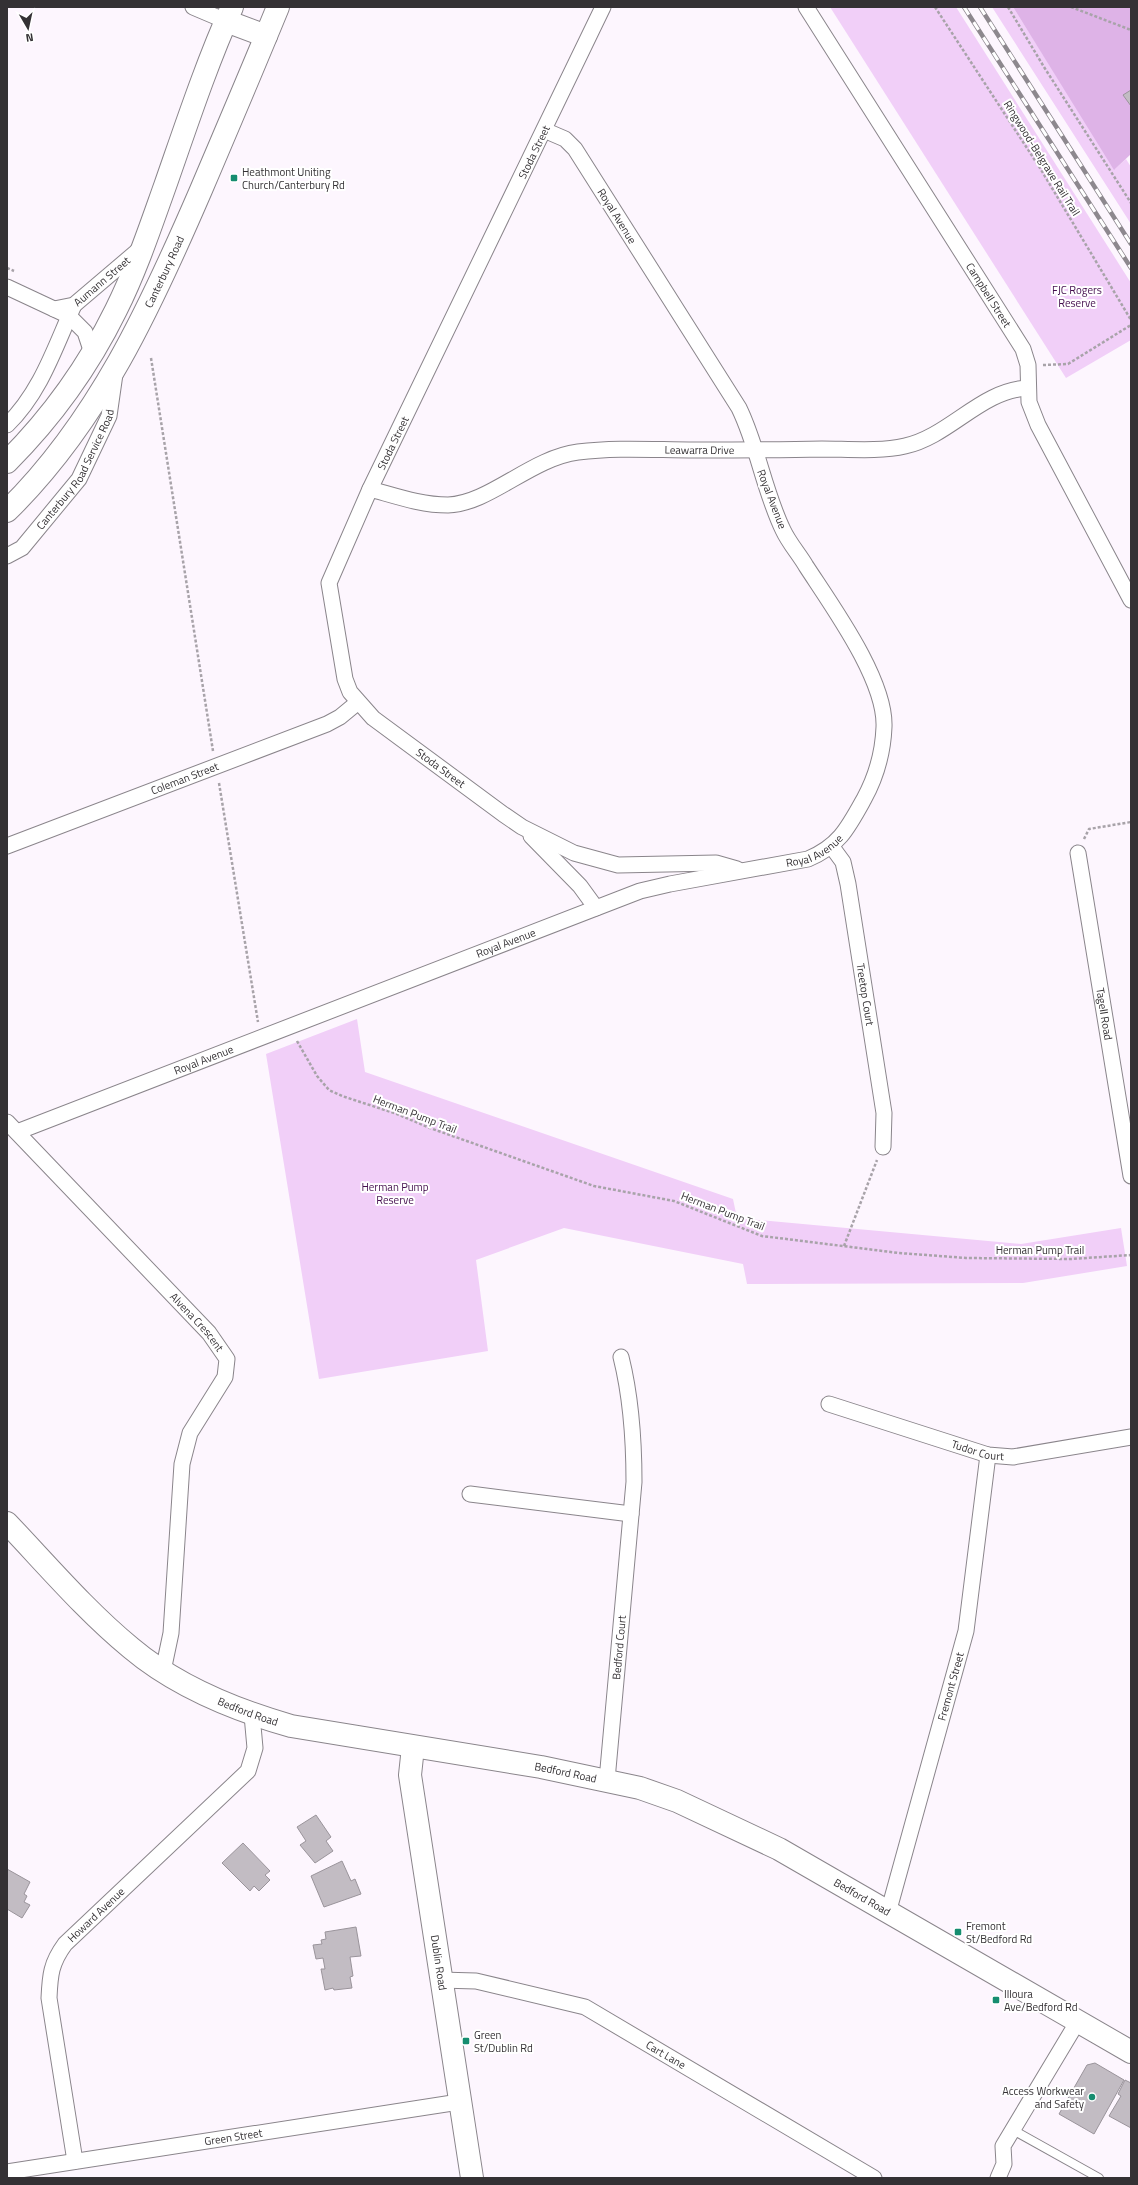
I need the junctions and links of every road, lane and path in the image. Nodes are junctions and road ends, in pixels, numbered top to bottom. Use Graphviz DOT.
graph roads {
  1 [pos="193,7"];
  2 [pos="278,7"];
  3 [pos="603,7"];
  4 [pos="806,7"];
  5 [pos="935,7"];
  6 [pos="1008,7"];
  7 [pos="1071,7"];
  8 [pos="229,14"];
  9 [pos="1131,30"];
  10 [pos="266,36"];
  11 [pos="544,130"];
  12 [pos="1131,202"];
  13 [pos="145,244"];
  14 [pos="7,287"];
  15 [pos="72,311"];
  16 [pos="1131,320"];
  17 [pos="1131,325"];
  18 [pos="92,353"];
  19 [pos="152,358"];
  20 [pos="1028,365"];
  21 [pos="116,367"];
  22 [pos="1028,388"];
  23 [pos="7,425"];
  24 [pos="755,450"];
  25 [pos="7,462"];
  26 [pos="370,489"];
  27 [pos="7,511"];
  28 [pos="7,556"];
  29 [pos="1131,600"];
  30 [pos="357,703"];
  31 [pos="214,753"];
  32 [pos="219,783"];
  33 [pos="1131,822"];
  34 [pos="522,827"];
  35 [pos="7,846"];
  36 [pos="832,847"];
  37 [pos="1078,853"];
  38 [pos="742,871"];
  39 [pos="596,908"];
  40 [pos="290,1027"];
  41 [pos="259,1030"];
  42 [pos="12,1127"];
  43 [pos="883,1147"];
  44 [pos="1131,1176"];
  45 [pos="844,1246"];
  46 [pos="1131,1255"];
  47 [pos="620,1357"];
  48 [pos="829,1404"];
  49 [pos="1131,1437"];
  50 [pos="988,1455"];
  51 [pos="470,1494"];
  52 [pos="631,1514"];
  53 [pos="7,1523"];
  54 [pos="163,1671"];
  55 [pos="252,1715"];
  56 [pos="413,1747"];
  57 [pos="607,1780"];
  58 [pos="888,1914"];
  59 [pos="440,1980"];
  60 [pos="1078,2021"];
  61 [pos="1131,2052"];
  62 [pos="459,2102"];
  63 [pos="1013,2130"];
  64 [pos="75,2161"];
  65 [pos="7,2172"];
  66 [pos="472,2178"];
  67 [pos="874,2178"];
  68 [pos="998,2178"];
  69 [pos="1099,2178"];
  1 -- 8 [label="street"];
  2 -- 10 [label="main road, Canterbury Road"];
  3 -- 11 [label="street, Stoda Street"];
  4 -- 20 [label="street, Campbell Street"];
  5 -- 16 [label="path, Ringwood-Belgrave Rail Trail"];
  6 -- 12 [label="path"];
  7 -- 9 [label="path"];
  8 -- 10 [label="main road"];
  8 -- 13 [label="main road"];
  10 -- 21 [label="main road, Canterbury Road"];
  11 -- 24 [label="street, Royal Avenue"];
  11 -- 26 [label="street, Stoda Street"];
  13 -- 15 [label="street, Aumann Street"];
  13 -- 18 [label="main road"];
  14 -- 15 [label="street, Aumann Street"];
  15 -- 18 [label="street, Aumann Street"];
  15 -- 23 [label="street"];
  17 -- 20 [label="path"];
  18 -- 25 [label="main road"];
  19 -- 31 [label="path"];
  20 -- 22 [label="street, Campbell Street"];
  21 -- 27 [label="main road, Canterbury Road"];
  21 -- 28 [label="street, Canterbury Road Service Road"];
  22 -- 24 [label="street, Leawarra Drive"];
  22 -- 29 [label="street, Campbell Street"];
  24 -- 26 [label="street, Leawarra Drive"];
  24 -- 36 [label="street, Royal Avenue"];
  26 -- 30 [label="street, Stoda Street"];
  30 -- 34 [label="street, Stoda Street"];
  30 -- 35 [label="street, Coleman Street"];
  32 -- 41 [label="path"];
  33 -- 37 [label="path"];
  34 -- 38 [label="street, Stoda Street"];
  34 -- 39 [label="street, Stoda Street"];
  36 -- 38 [label="street, Royal Avenue"];
  36 -- 43 [label="street, Treetop Court"];
  37 -- 44 [label="street, Tagell Road"];
  38 -- 39 [label="street, Royal Avenue"];
  39 -- 40 [label="street, Royal Avenue"];
  40 -- 42 [label="street, Royal Avenue"];
  40 -- 45 [label="path, Herman Pump Trail"];
  42 -- 54 [label="street, Alvena Crescent"];
  43 -- 45 [label="path"];
  45 -- 46 [label="path, Herman Pump Trail"];
  47 -- 52 [label="street, Bedford Court"];
  48 -- 50 [label="street, Tudor Court"];
  49 -- 50 [label="street, Tudor Court"];
  50 -- 58 [label="street, Fremont Street"];
  51 -- 52 [label="street"];
  52 -- 57 [label="street, Bedford Court"];
  53 -- 54 [label="main road, Bedford Road"];
  54 -- 55 [label="main road, Bedford Road"];
  55 -- 56 [label="main road, Bedford Road"];
  55 -- 64 [label="street, Howard Avenue"];
  56 -- 57 [label="main road, Bedford Road"];
  56 -- 59 [label="main road, Dublin Road"];
  57 -- 58 [label="main road, Bedford Road"];
  58 -- 60 [label="main road, Bedford Road"];
  59 -- 62 [label="main road, Dublin Road"];
  59 -- 67 [label="street, Cart Lane"];
  60 -- 61 [label="main road, Bedford Road"];
  60 -- 63 [label="street"];
  62 -- 64 [label="street, Green Street"];
  62 -- 66 [label="main road, Dublin Road"];
  63 -- 68 [label="street"];
  63 -- 69 [label="lane"];
  64 -- 65 [label="street, Green Street"];
}
